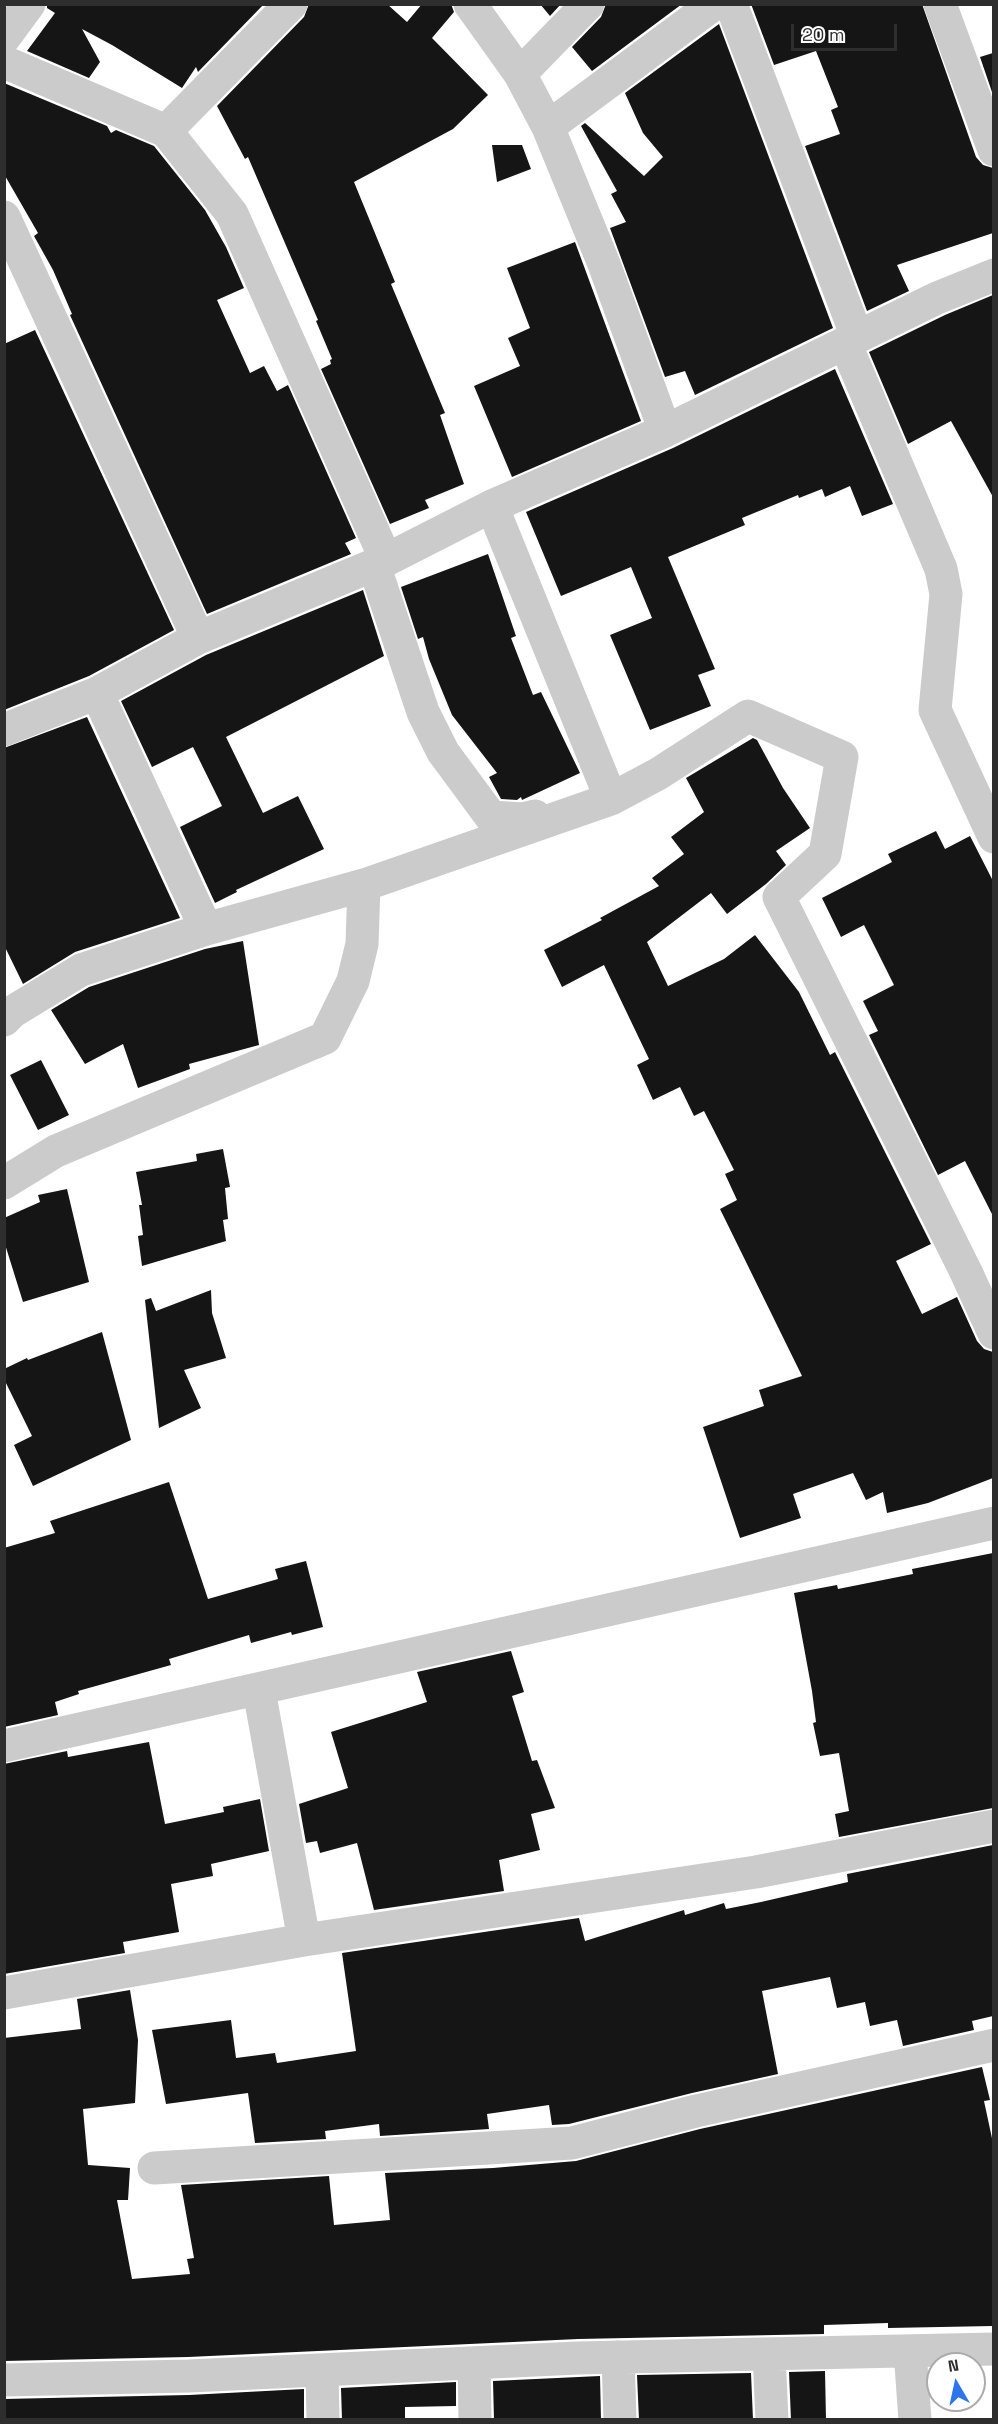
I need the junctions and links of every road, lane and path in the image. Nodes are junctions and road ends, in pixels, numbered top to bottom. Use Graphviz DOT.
graph roads {
  1 [pos="29,4"];
  2 [pos="291,4"];
  3 [pos="470,4"];
  4 [pos="588,4"];
  5 [pos="714,4"];
  6 [pos="732,4"];
  7 [pos="940,4"];
  8 [pos="4,38"];
  9 [pos="4,62"];
  10 [pos="520,74"];
  11 [pos="548,128"];
  12 [pos="166,131"];
  13 [pos="993,150"];
  14 [pos="4,217"];
  15 [pos="993,275"];
  16 [pos="851,340"];
  17 [pos="665,431"];
  18 [pos="492,506"];
  19 [pos="380,562"];
  20 [pos="198,638"];
  21 [pos="97,693"];
  22 [pos="6,726"];
  23 [pos="611,799"];
  24 [pos="993,837"];
  25 [pos="364,885"];
  26 [pos="206,930"];
  27 [pos="7,1010"];
  28 [pos="4,1183"];
  29 [pos="993,1333"];
  30 [pos="993,1523"];
  31 [pos="259,1690"];
  32 [pos="4,1746"];
  33 [pos="993,1826"];
  34 [pos="304,1940"];
  35 [pos="4,1993"];
  36 [pos="993,2045"];
  37 [pos="154,2168"];
  38 [pos="993,2349"];
  39 [pos="910,2351"];
  40 [pos="769,2354"];
  41 [pos="618,2357"];
  42 [pos="474,2364"];
  43 [pos="322,2371"];
  44 [pos="4,2380"];
  45 [pos="323,2420"];
  46 [pos="475,2420"];
  47 [pos="620,2420"];
  48 [pos="772,2420"];
  49 [pos="915,2420"];
  1 -- 8 [label="street"];
  2 -- 12 [label="street"];
  3 -- 10 [label="street"];
  4 -- 10 [label="street"];
  5 -- 11 [label="street"];
  6 -- 16 [label="street"];
  7 -- 13 [label="street"];
  9 -- 12 [label="street"];
  10 -- 11 [label="street"];
  11 -- 17 [label="street"];
  12 -- 19 [label="street"];
  14 -- 20 [label="street"];
  15 -- 16 [label="street"];
  16 -- 17 [label="street"];
  16 -- 24 [label="street"];
  17 -- 18 [label="street"];
  18 -- 19 [label="street"];
  18 -- 23 [label="street"];
  19 -- 20 [label="street"];
  19 -- 23 [label="street"];
  20 -- 21 [label="street"];
  21 -- 22 [label="street"];
  21 -- 26 [label="street"];
  23 -- 25 [label="street"];
  23 -- 29 [label="street"];
  25 -- 26 [label="street"];
  25 -- 28 [label="street"];
  26 -- 27 [label="street"];
  30 -- 31 [label="street"];
  31 -- 32 [label="street"];
  31 -- 34 [label="street"];
  33 -- 34 [label="street"];
  34 -- 35 [label="street"];
  36 -- 37 [label="street"];
  38 -- 39 [label="street"];
  39 -- 40 [label="street"];
  39 -- 49 [label="street"];
  40 -- 41 [label="street"];
  40 -- 48 [label="street"];
  41 -- 42 [label="street"];
  41 -- 47 [label="street"];
  42 -- 43 [label="street"];
  42 -- 46 [label="street"];
  43 -- 44 [label="street"];
  43 -- 45 [label="street"];
}
